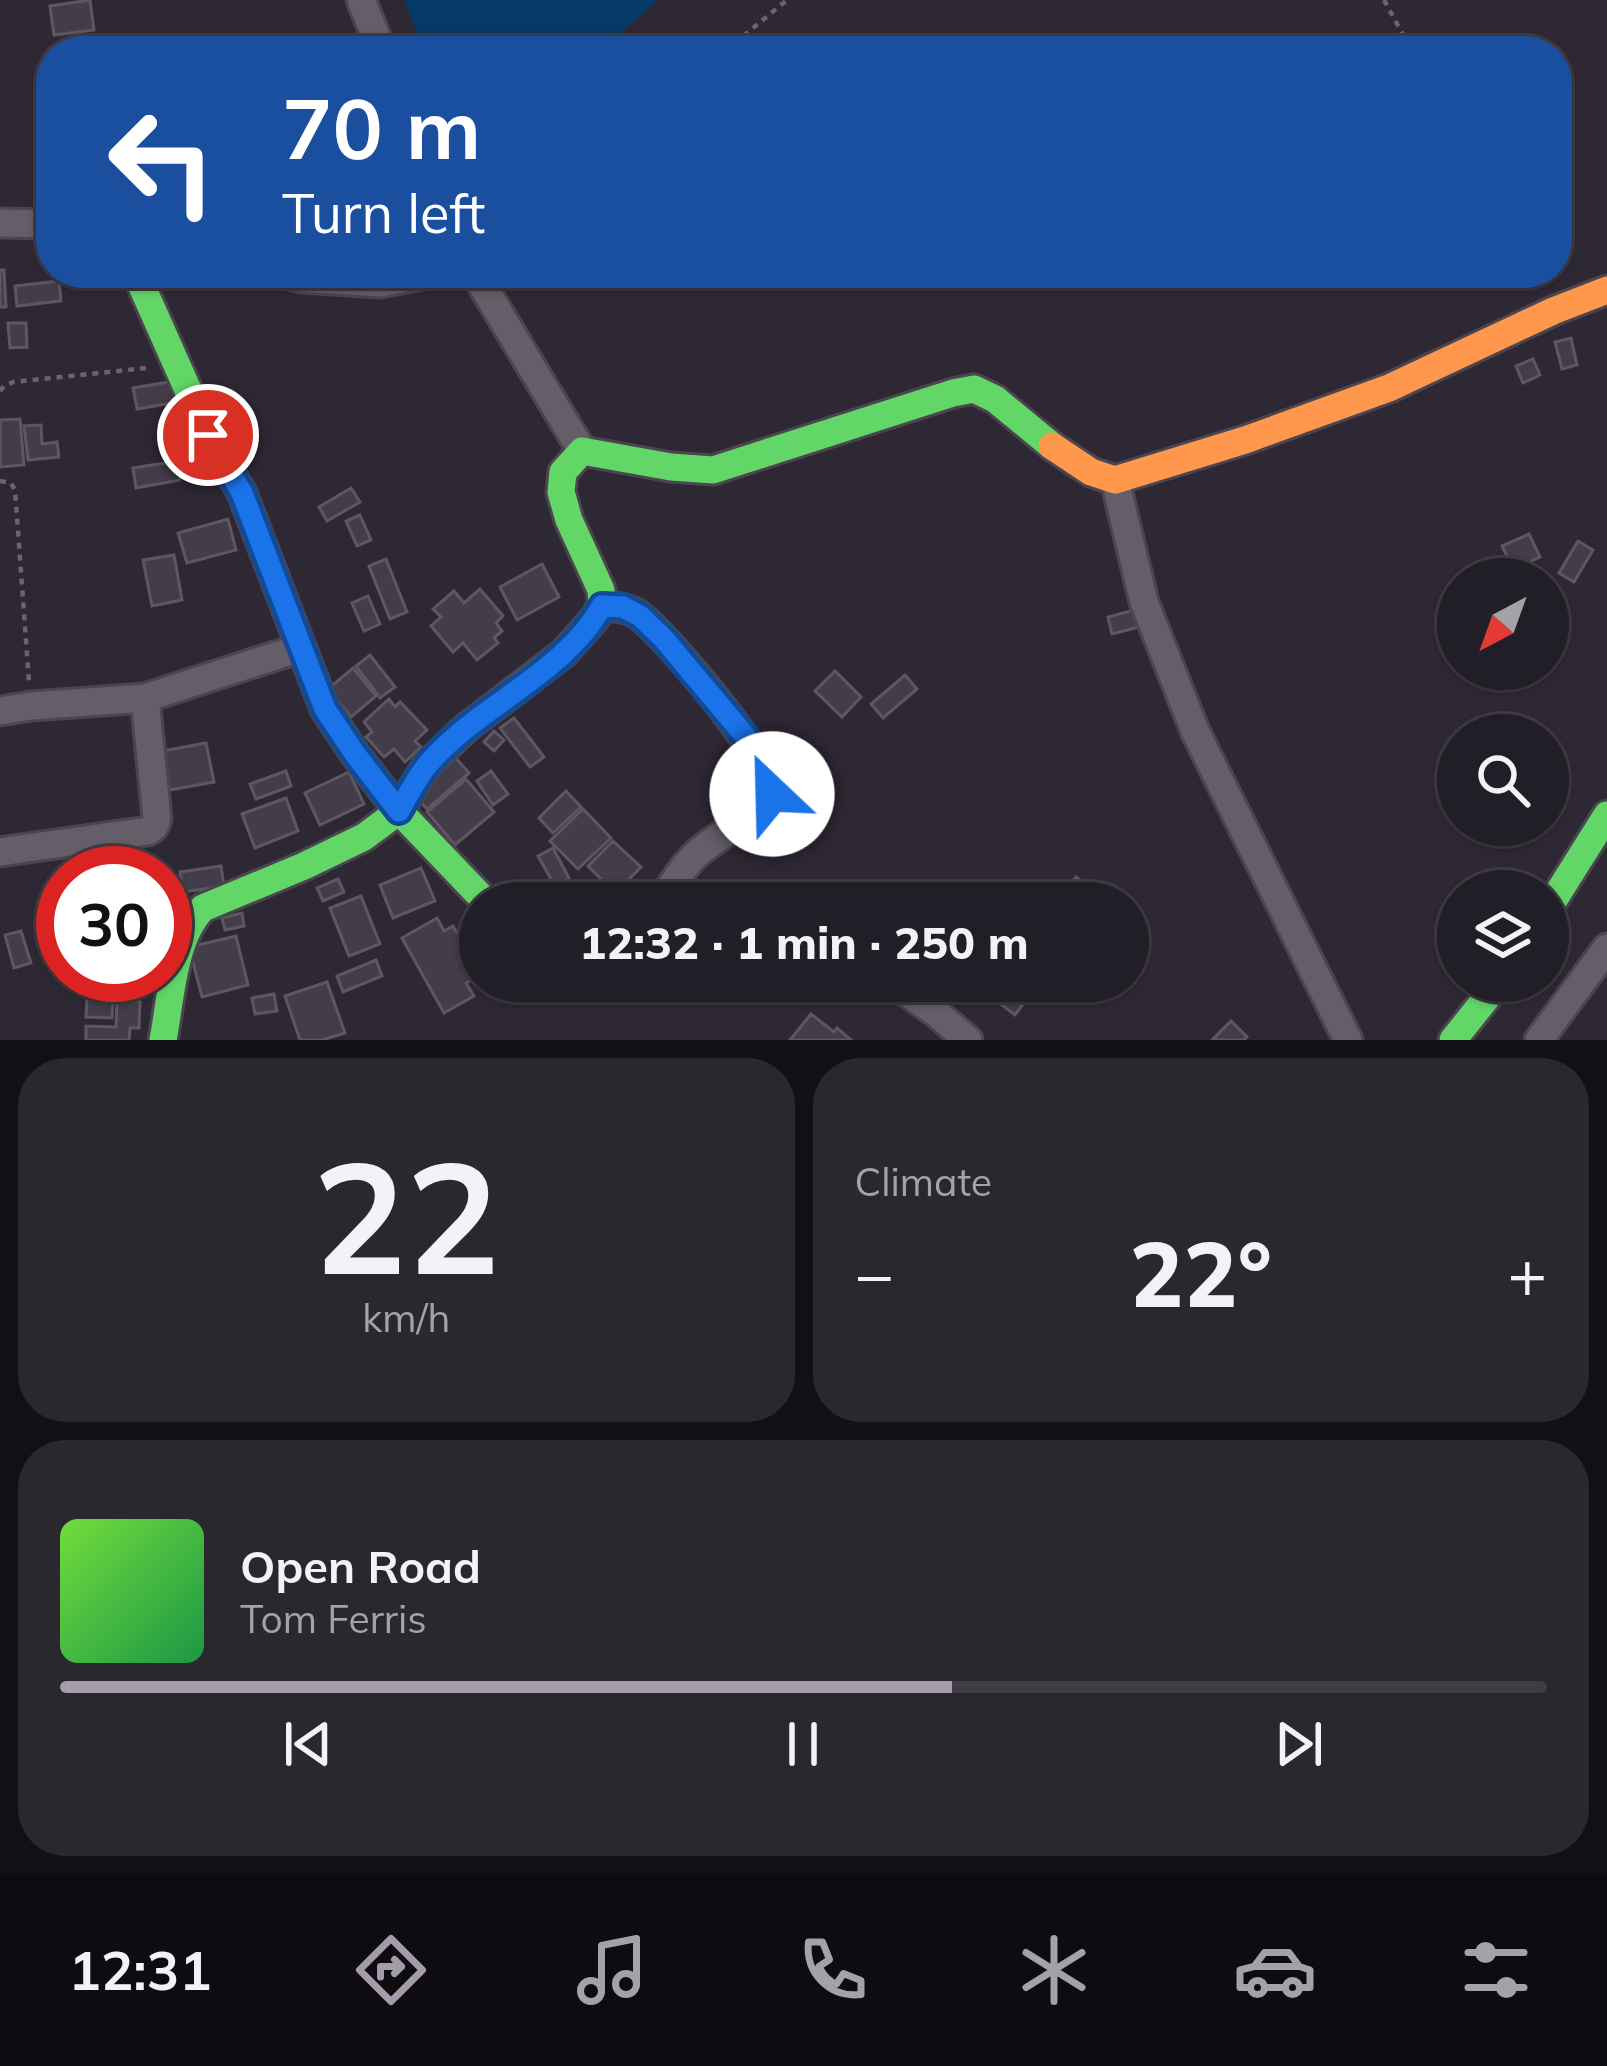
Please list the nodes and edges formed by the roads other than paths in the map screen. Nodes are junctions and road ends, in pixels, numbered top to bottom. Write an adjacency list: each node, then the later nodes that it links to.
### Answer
1 (362, 0): 2 (street)
2 (376, 36)
3 (0, 224): 4 (street)
4 (36, 224)
5 (143, 288): 11 (street)
6 (484, 288): 8 (street)
7 (1607, 290): 9 (street)
8 (582, 451): 9 (street); 10 (street)
9 (1115, 480): 25 (street)
10 (602, 606): 14 (street); 19 (street)
11 (300, 648): 12 (street); 14 (street)
12 (145, 698): 13 (street); 16 (street)
13 (0, 711)
14 (399, 811): 18 (street); 23 (street)
15 (1607, 815): 17 (street)
16 (0, 852)
17 (1569, 876)
18 (467, 882)
19 (675, 882)
20 (1607, 948): 27 (street)
21 (921, 1002): 24 (street)
22 (1483, 1002): 26 (street)
23 (163, 1040)
24 (968, 1040)
25 (1348, 1040)
26 (1453, 1040)
27 (1539, 1040)

